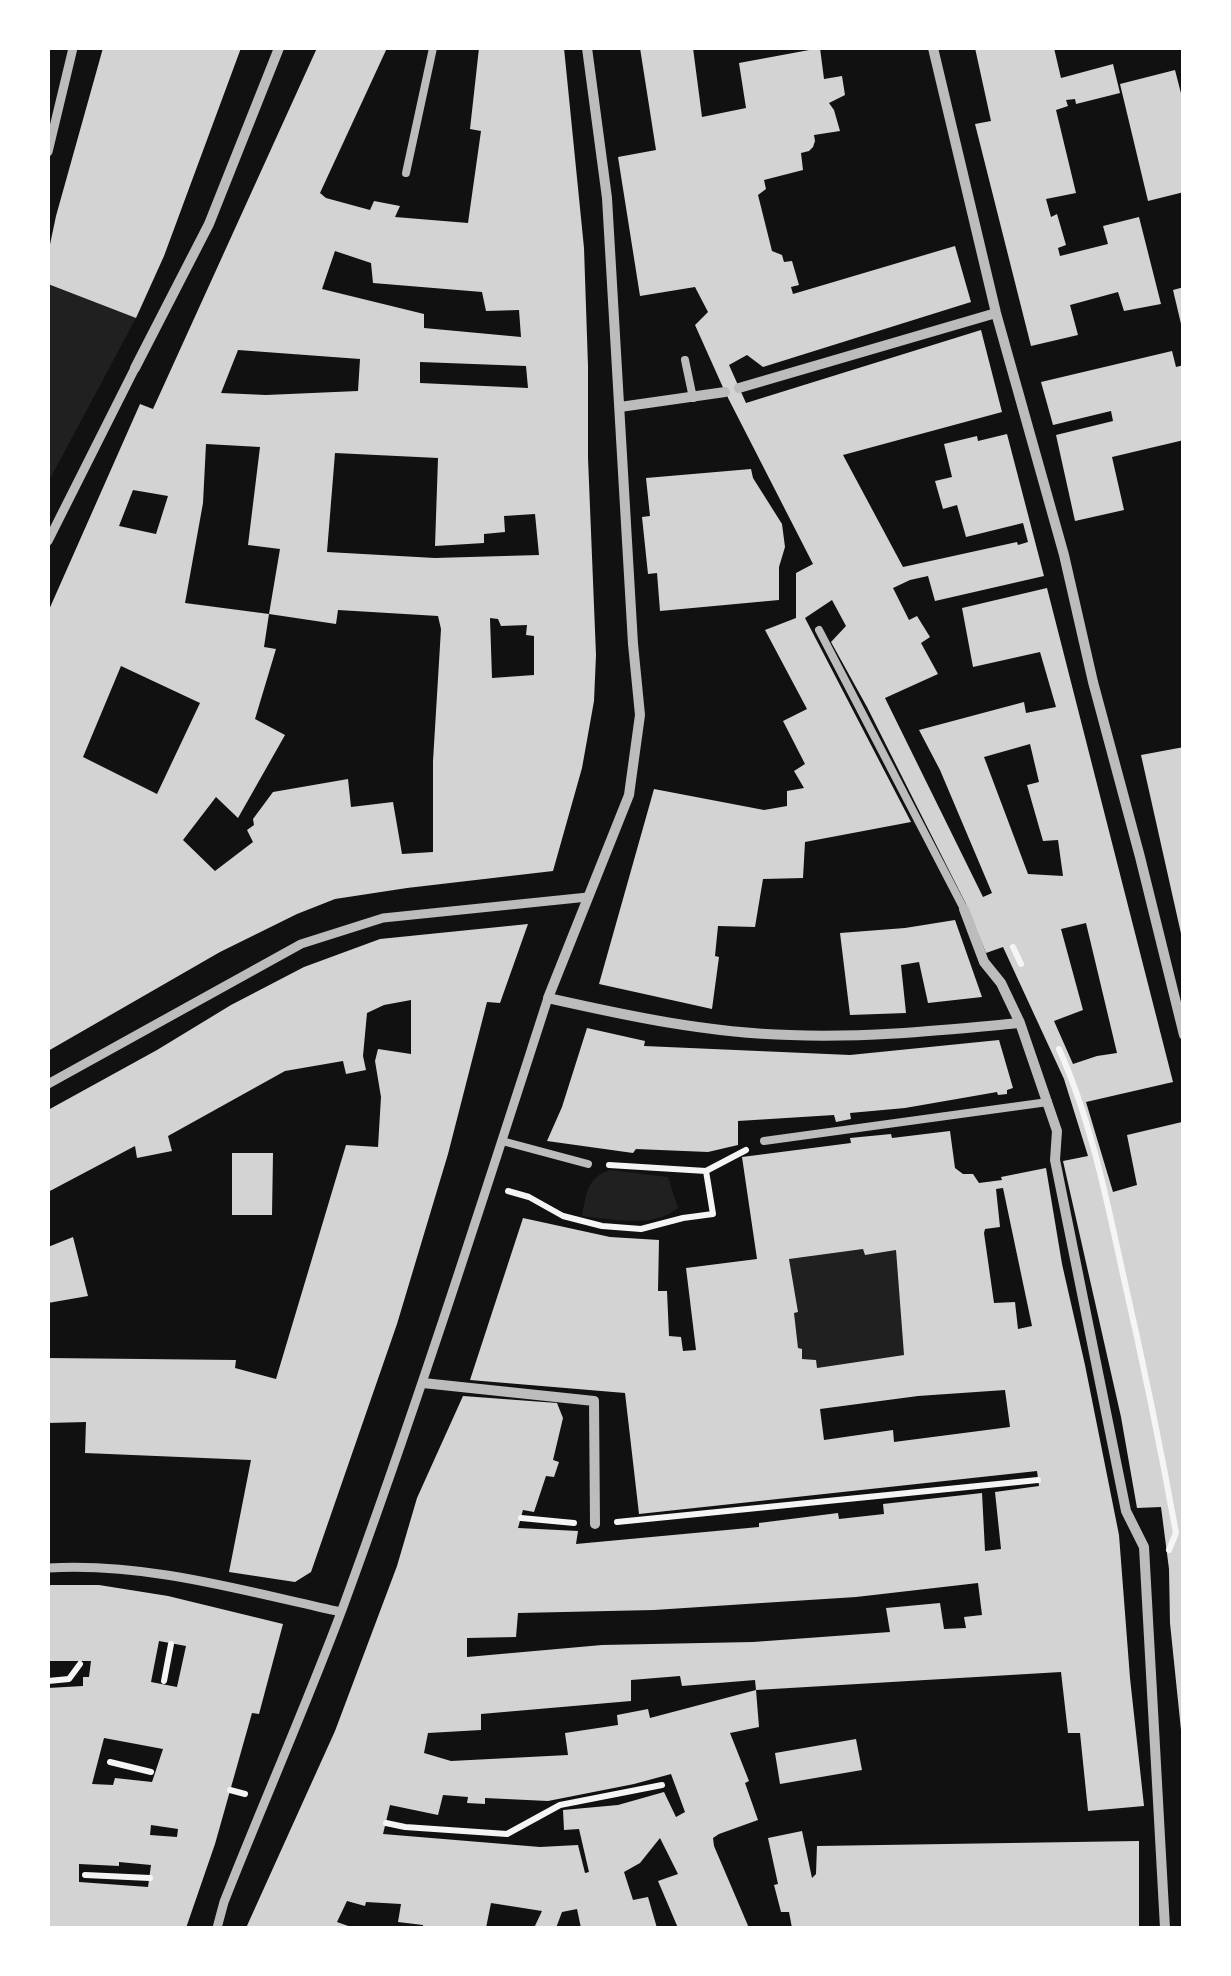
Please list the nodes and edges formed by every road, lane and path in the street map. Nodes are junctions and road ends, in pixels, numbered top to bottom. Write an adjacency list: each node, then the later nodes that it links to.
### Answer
1 (73, 48): 6 (street)
2 (278, 48): 10 (street)
3 (432, 48): 7 (lane)
4 (587, 48): 14 (street)
5 (932, 48): 8 (street)
6 (48, 152)
7 (406, 173)
8 (996, 313): 11 (street); 23 (street)
9 (685, 360): 13 (lane)
10 (135, 368): 15 (street)
11 (739, 388)
12 (725, 392): 13 (street)
13 (693, 398): 14 (street)
14 (620, 407): 17 (street)
15 (48, 541)
16 (819, 630): 18 (lane)
17 (588, 897): 21 (street); 25 (street)
18 (964, 910): 22 (street)
19 (1013, 947): 20 (path)
20 (1027, 978)
21 (548, 998): 22 (street); 27 (street)
22 (1020, 1023): 26 (street)
23 (1184, 1036)
24 (1055, 1040): 36 (path)
25 (48, 1084)
26 (1048, 1102): 28 (lane); 52 (street)
27 (502, 1141): 29 (lane); 31 (street)
28 (764, 1141): 30 (path)
29 (588, 1164): 30 (path)
30 (706, 1171): 31 (path)
31 (487, 1186): 32 (street)
32 (423, 1383): 35 (street); 40 (street)
33 (1038, 1480): 35 (path)
34 (521, 1518): 35 (path)
35 (596, 1524)
36 (1176, 1532): 37 (path); 38 (path)
37 (1164, 1535)
38 (1164, 1565)
39 (48, 1568): 40 (street)
40 (340, 1612): 51 (street)
41 (170, 1644): 44 (path)
42 (80, 1664): 43 (path)
43 (48, 1681)
44 (164, 1681)
45 (110, 1762): 46 (path)
46 (151, 1772)
47 (662, 1785): 48 (path)
48 (386, 1823)
49 (85, 1875): 50 (path)
50 (150, 1878)
51 (216, 1928)
52 (1166, 1928)

